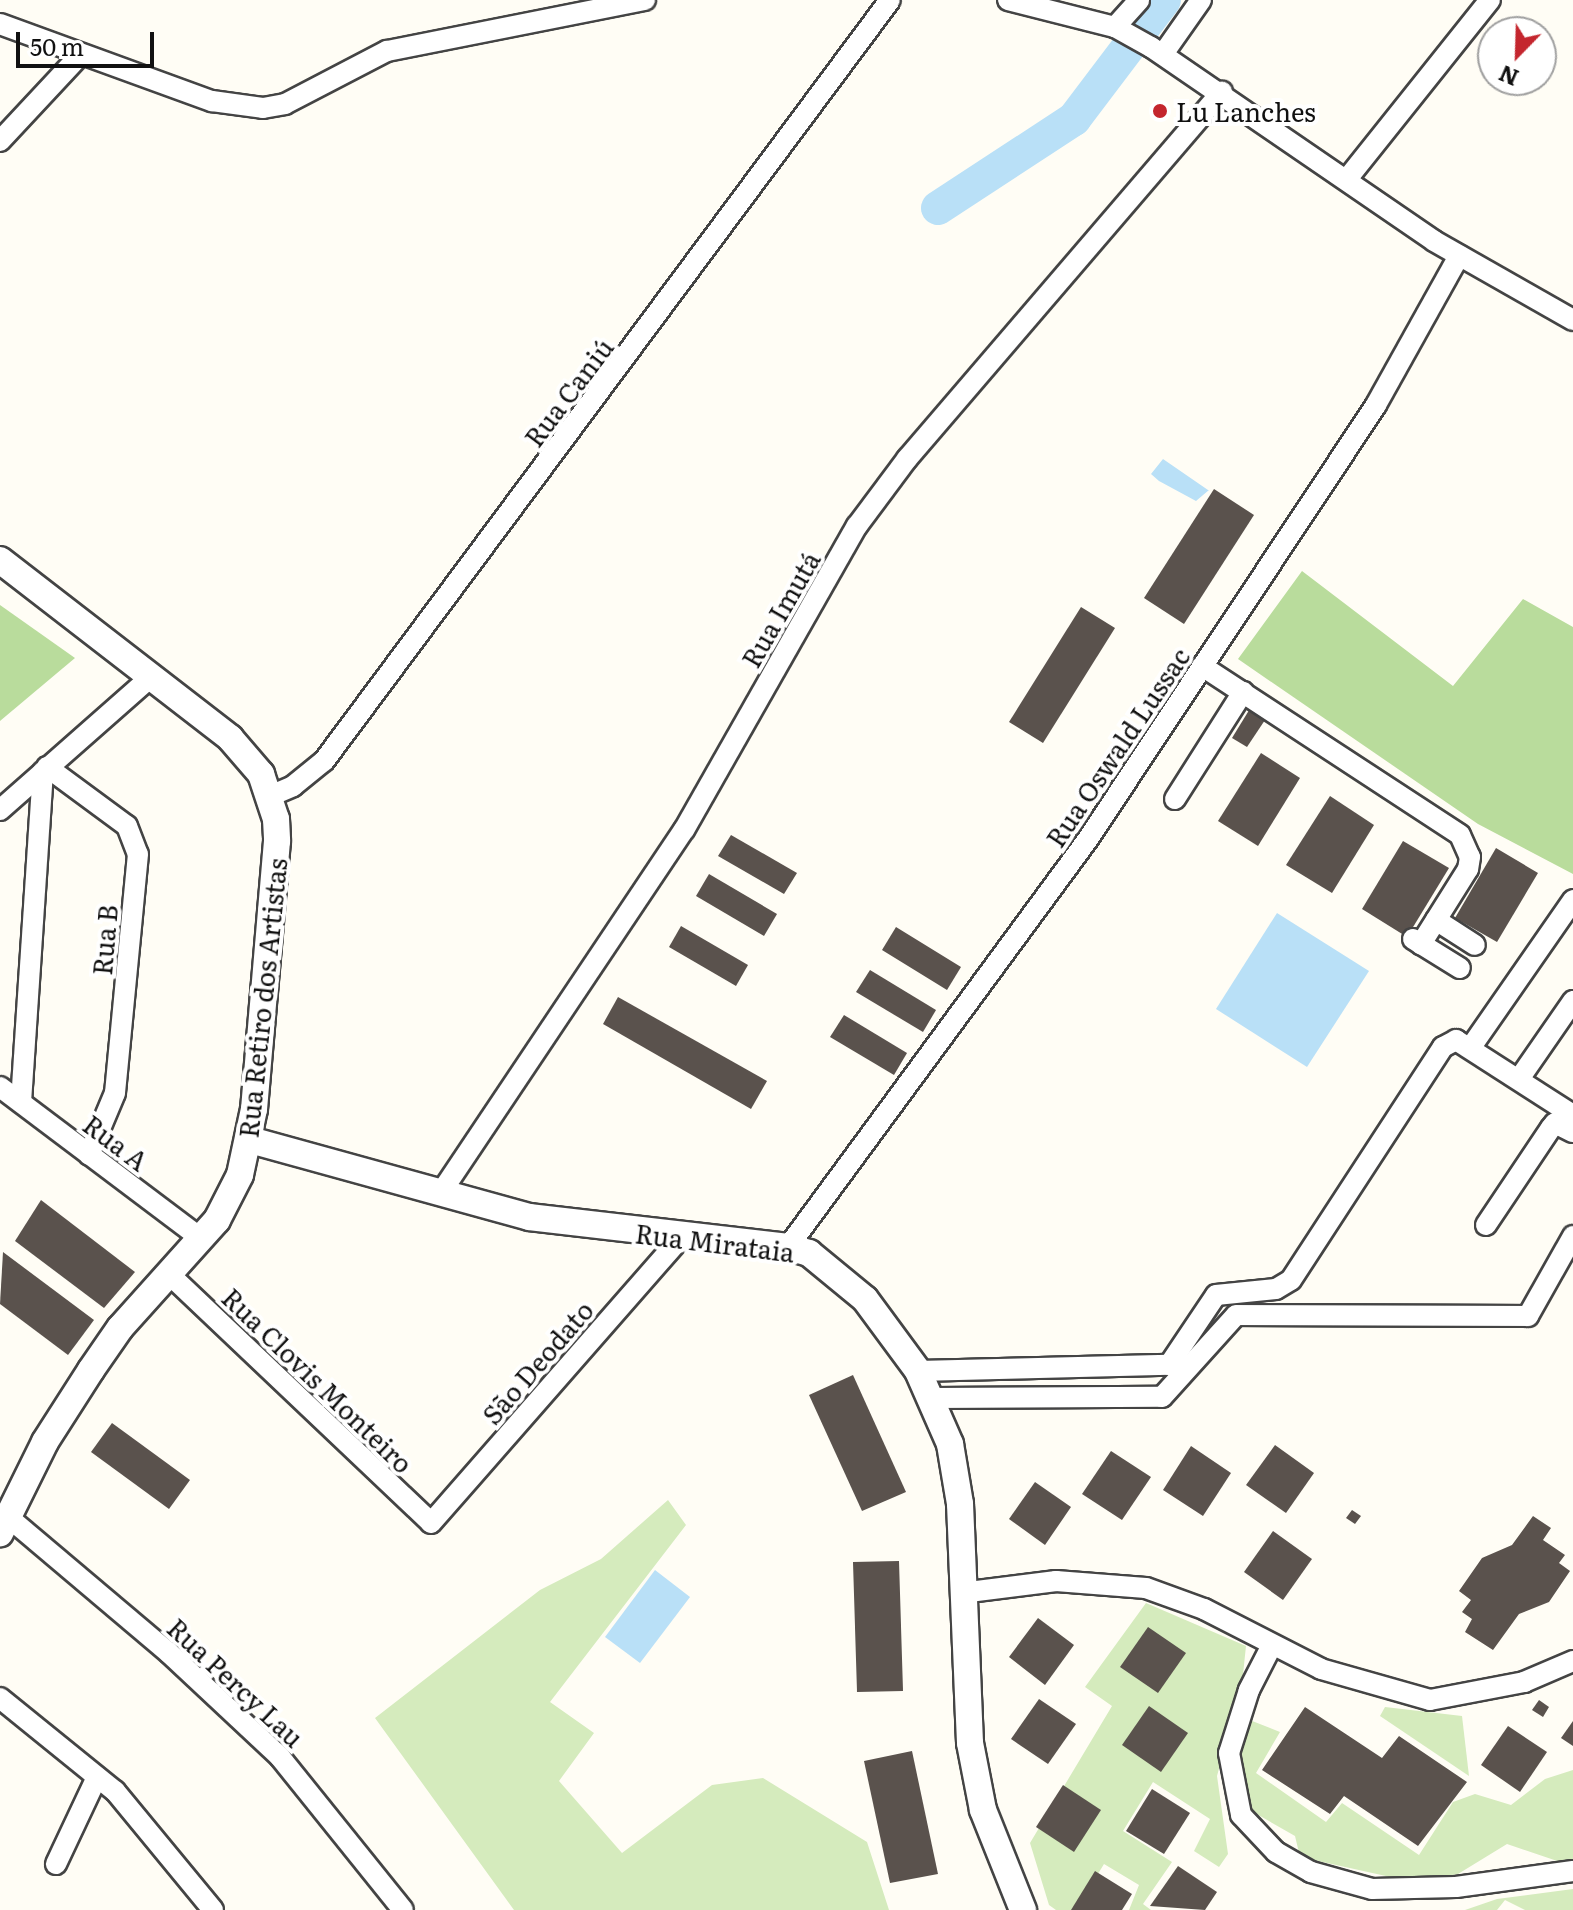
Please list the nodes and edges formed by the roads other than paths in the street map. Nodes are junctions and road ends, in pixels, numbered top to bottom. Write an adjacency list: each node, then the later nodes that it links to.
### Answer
1 (645, 0): 10 (street)
2 (890, 0): 21 (street, Rua Caniú)
3 (1008, 0): 8 (street)
4 (1139, 0): 8 (street)
5 (1201, 0): 9 (street)
6 (1490, 0): 13 (street)
7 (0, 24): 10 (street)
8 (1120, 30): 9 (street)
9 (1157, 51): 11 (street)
10 (81, 54): 12 (street)
11 (1222, 92): 13 (street); 36 (street, Rua Imutá)
12 (0, 141)
13 (1347, 179): 14 (street)
14 (1459, 256): 15 (street); 17 (street, Rua Oswald Lussac)
15 (1573, 320)
16 (0, 560): 18 (street, Rua Retiro dos Artistas)
17 (1202, 666): 19 (street); 41 (street, Rua Oswald Lussac)
18 (152, 676): 20 (street); 21 (street, Rua Retiro dos Artistas)
19 (1243, 692): 22 (street); 25 (street)
20 (45, 770): 23 (street); 32 (street); 35 (street, Rua B)
21 (270, 796): 34 (street, Rua Retiro dos Artistas)
22 (1175, 799)
23 (0, 810)
24 (1573, 900): 29 (street)
25 (1436, 920): 26 (street); 27 (street)
26 (1475, 945)
27 (1460, 968)
28 (1573, 1001): 30 (street)
29 (1471, 1047): 30 (street); 43 (street)
30 (1519, 1079): 33 (street)
31 (0, 1087): 32 (street, Rua A)
32 (21, 1102): 35 (street, Rua A)
33 (1572, 1117): 37 (street)
34 (250, 1140): 36 (street, Rua Mirataia); 40 (street, Rua Retiro dos Artistas)
35 (89, 1155): 40 (street, Rua A)
36 (440, 1194): 38 (street, Rua Mirataia)
37 (1486, 1225)
38 (682, 1236): 41 (street, Rua Mirataia); 45 (street, São Deodato)
39 (1573, 1236): 44 (street)
40 (202, 1239): 42 (street, Rua Retiro dos Artistas)
41 (788, 1247): 43 (street, Rua Mirataia)
42 (169, 1274): 45 (street, Rua Clovis Monteiro); 46 (street, Rua Retiro dos Artistas)
43 (918, 1371): 44 (street, Rua Mirataia)
44 (934, 1398): 47 (street, Rua Mirataia)
45 (431, 1523)
46 (4, 1525): 55 (street, Rua Percy Lau)
47 (961, 1593): 48 (street); 56 (street, Rua Mirataia)
48 (1272, 1645): 49 (street); 53 (street)
49 (1573, 1661)
50 (0, 1698): 51 (street)
51 (97, 1777): 52 (street); 54 (street)
52 (56, 1864)
53 (1573, 1871)
54 (213, 1910)
55 (403, 1910)
56 (1023, 1910)

